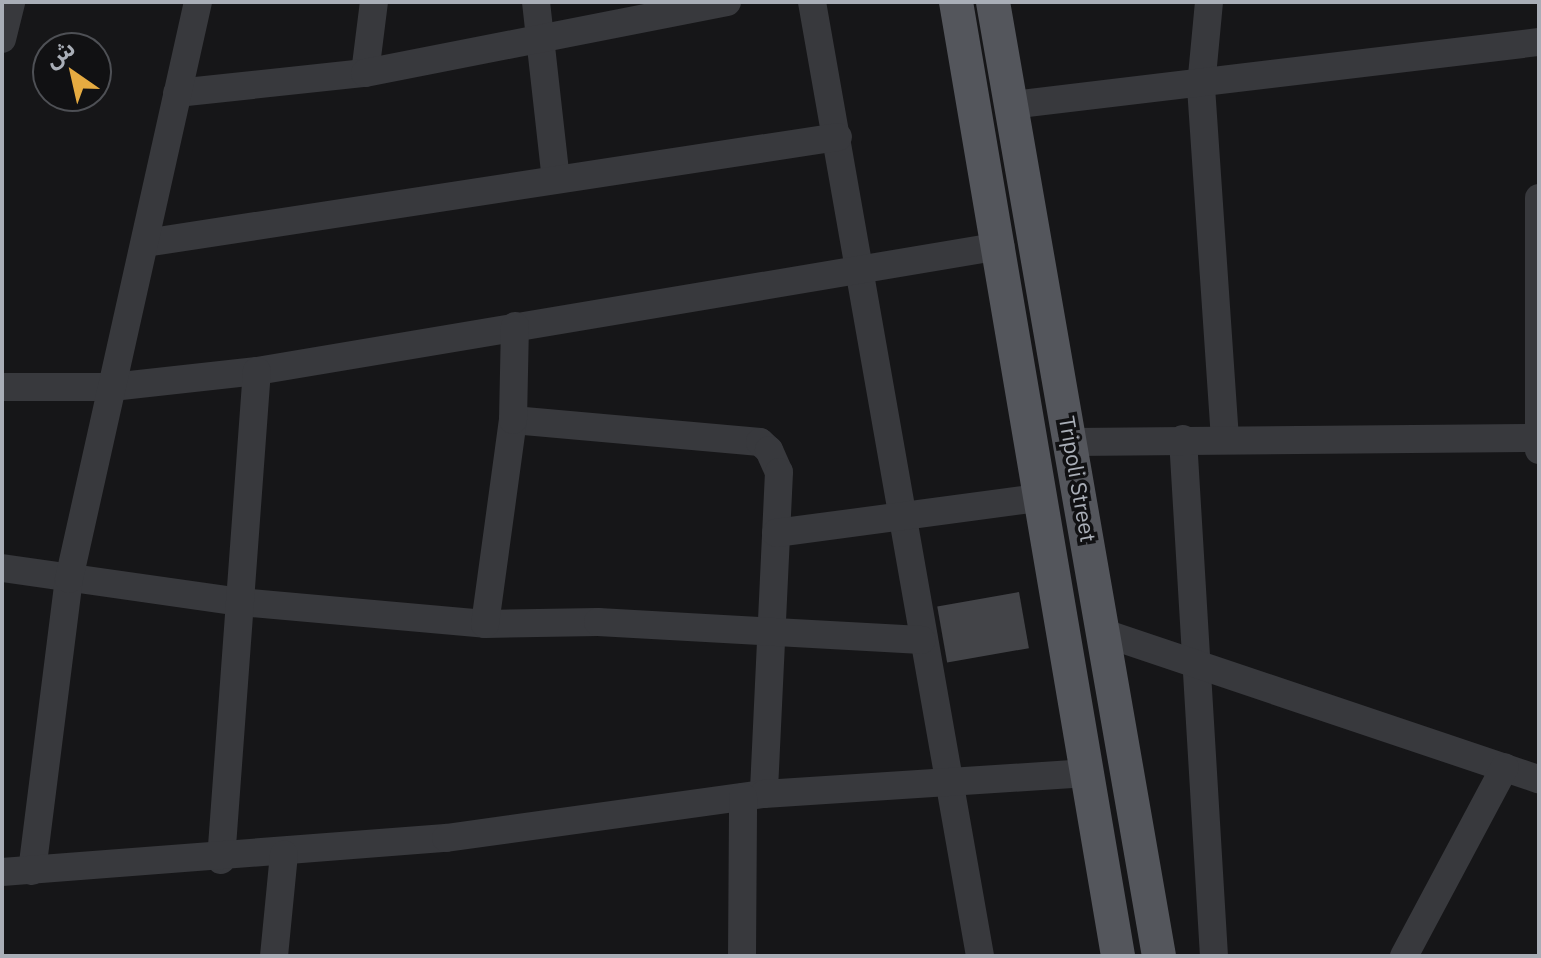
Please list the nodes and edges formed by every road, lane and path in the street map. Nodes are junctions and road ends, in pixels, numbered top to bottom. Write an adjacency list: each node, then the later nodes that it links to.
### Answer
1 (11, 2): 10 (street)
2 (198, 2): 15 (street)
3 (374, 2): 13 (street)
4 (536, 2): 11 (street)
5 (727, 2): 11 (street)
6 (812, 2): 17 (street)
7 (956, 2): 21 (main road, Tripoli Street)
8 (993, 2): 16 (main road, Tripoli Street)
9 (1209, 2): 14 (street)
10 (2, 39)
11 (535, 40): 13 (street); 18 (street)
12 (1539, 42): 14 (street)
13 (365, 73): 15 (street)
14 (1201, 87): 16 (street); 29 (street)
15 (177, 93): 20 (street)
16 (1012, 105): 30 (main road, Tripoli Street)
17 (838, 137): 18 (street); 22 (street)
18 (556, 179): 20 (street)
19 (1539, 198): 31 (street)
20 (145, 243): 26 (street)
21 (1001, 246): 22 (street); 32 (main road, Tripoli Street)
22 (862, 270): 23 (street); 33 (street)
23 (515, 326): 24 (street); 27 (street)
24 (257, 371): 26 (street); 37 (street)
25 (2, 387): 26 (street)
26 (112, 387): 36 (street)
27 (513, 420): 34 (street); 38 (street)
28 (1183, 439): 29 (street); 30 (street); 42 (street)
29 (1225, 439): 31 (street)
30 (1073, 442): 40 (main road, Tripoli Street)
31 (1538, 444)
32 (1040, 498): 33 (street); 44 (main road, Tripoli Street)
33 (901, 518): 34 (street); 41 (street)
34 (776, 533): 39 (street)
35 (2, 568): 36 (street)
36 (69, 579): 37 (street); 50 (street)
37 (240, 602): 38 (street); 49 (street)
38 (485, 624): 39 (street)
39 (773, 631): 41 (street); 47 (street)
40 (1104, 633): 42 (street); 56 (main road, Tripoli Street)
41 (921, 640): 46 (street)
42 (1193, 660): 43 (street); 57 (street)
43 (1505, 767): 45 (street); 58 (street)
44 (1087, 773): 46 (street); 55 (main road, Tripoli Street)
45 (1539, 779)
46 (947, 783): 47 (street); 54 (street)
47 (754, 796): 48 (street); 53 (street)
48 (284, 854): 49 (street); 52 (street)
49 (221, 860): 50 (street)
50 (32, 871): 51 (street)
51 (2, 872)
52 (274, 956)
53 (742, 956)
54 (980, 956)
55 (1118, 956)
56 (1159, 956)
57 (1214, 956)
58 (1404, 956)

